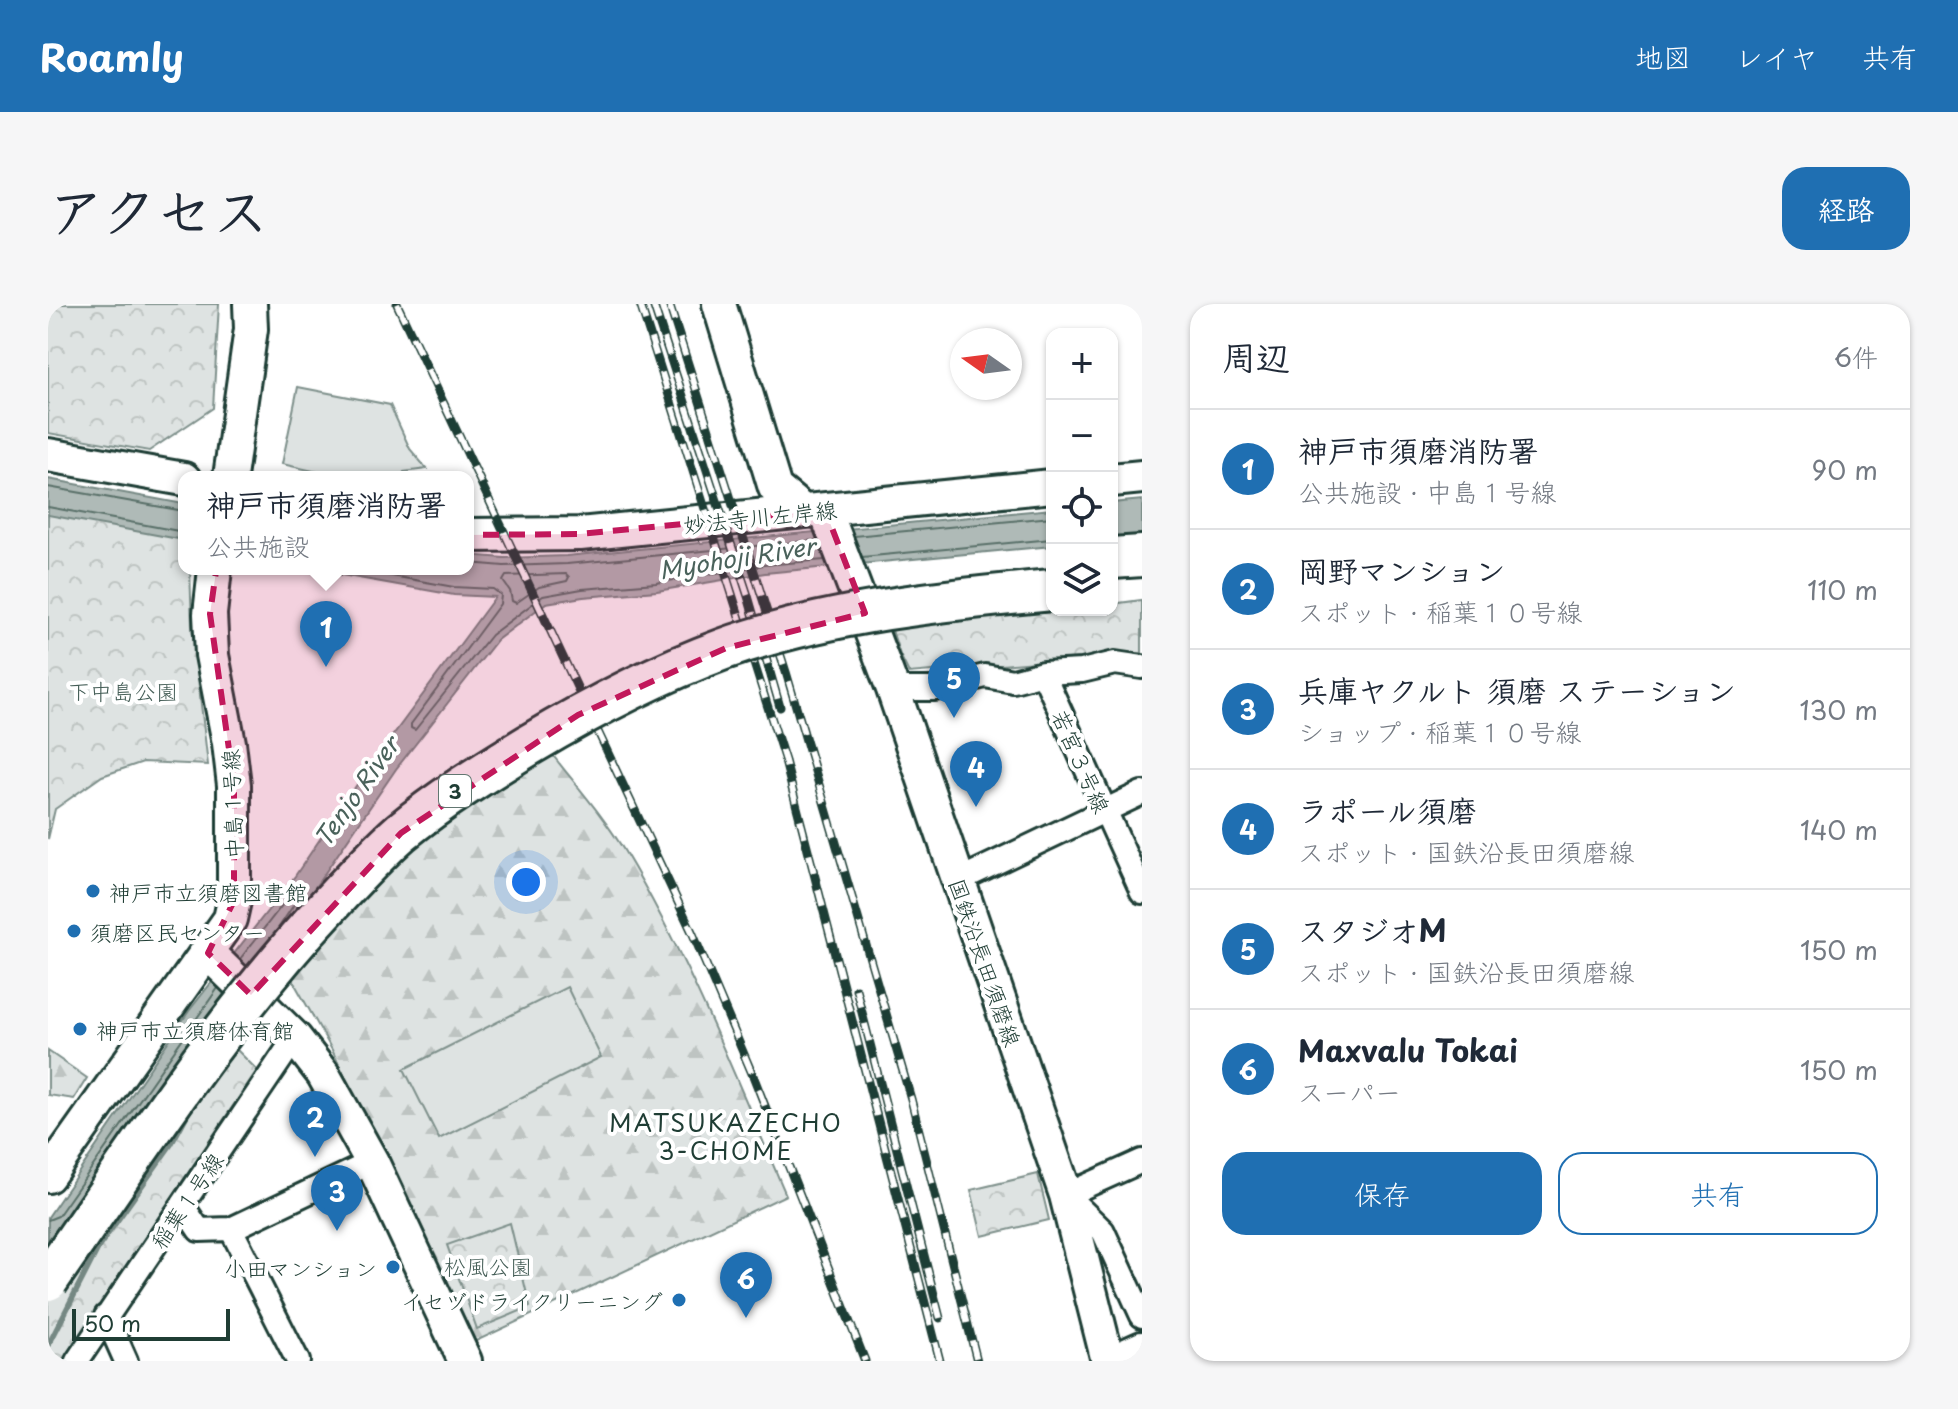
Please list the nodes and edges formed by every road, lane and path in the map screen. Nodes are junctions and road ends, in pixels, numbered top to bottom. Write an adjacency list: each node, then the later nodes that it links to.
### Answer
1 (250, 304): 4 (street)
2 (719, 304): 9 (street)
3 (48, 455): 6 (street)
4 (231, 471)
5 (1142, 477): 7 (street)
6 (178, 478)
7 (1118, 479)
8 (1046, 487): 9 (street, 妙法寺川左岸線)
9 (821, 517): 10 (street, 妙法寺川左岸線); 20 (street, 国鉄沿長田須磨線)
10 (474, 535)
11 (1142, 556): 12 (highway)
12 (1118, 558)
13 (1046, 565): 33 (highway, 3)
14 (214, 575): 25 (street, 中島１号線)
15 (1142, 582): 16 (highway)
16 (1118, 584)
17 (1046, 591): 34 (highway, 3, bridge)
18 (1142, 667): 19 (street)
19 (1043, 673): 20 (street); 22 (street, 若宮３号線)
20 (893, 689): 23 (street, 国鉄沿長田須磨線)
21 (1142, 793): 22 (street)
22 (1104, 810): 23 (street); 24 (street, 若宮３号線)
23 (957, 881): 30 (street, 国鉄沿長田須磨線)
24 (1142, 892)
25 (227, 972): 26 (street); 29 (street, 中島１号線)
26 (295, 1038): 28 (street); 31 (street, 稲葉１号線)
27 (1142, 1161): 30 (street)
28 (372, 1162): 32 (street); 41 (street)
29 (50, 1166)
30 (1066, 1195): 36 (street); 42 (street, 国鉄沿長田須磨線)
31 (183, 1206): 32 (street); 35 (street, 稲葉１号線)
32 (231, 1229): 40 (street)
33 (48, 1249)
34 (48, 1280)
35 (106, 1316): 38 (street, 稲葉１号線); 39 (street)
36 (1142, 1316)
37 (1142, 1348): 42 (street)
38 (77, 1361)
39 (126, 1361)
40 (298, 1361)
41 (465, 1361)
42 (1110, 1361)

